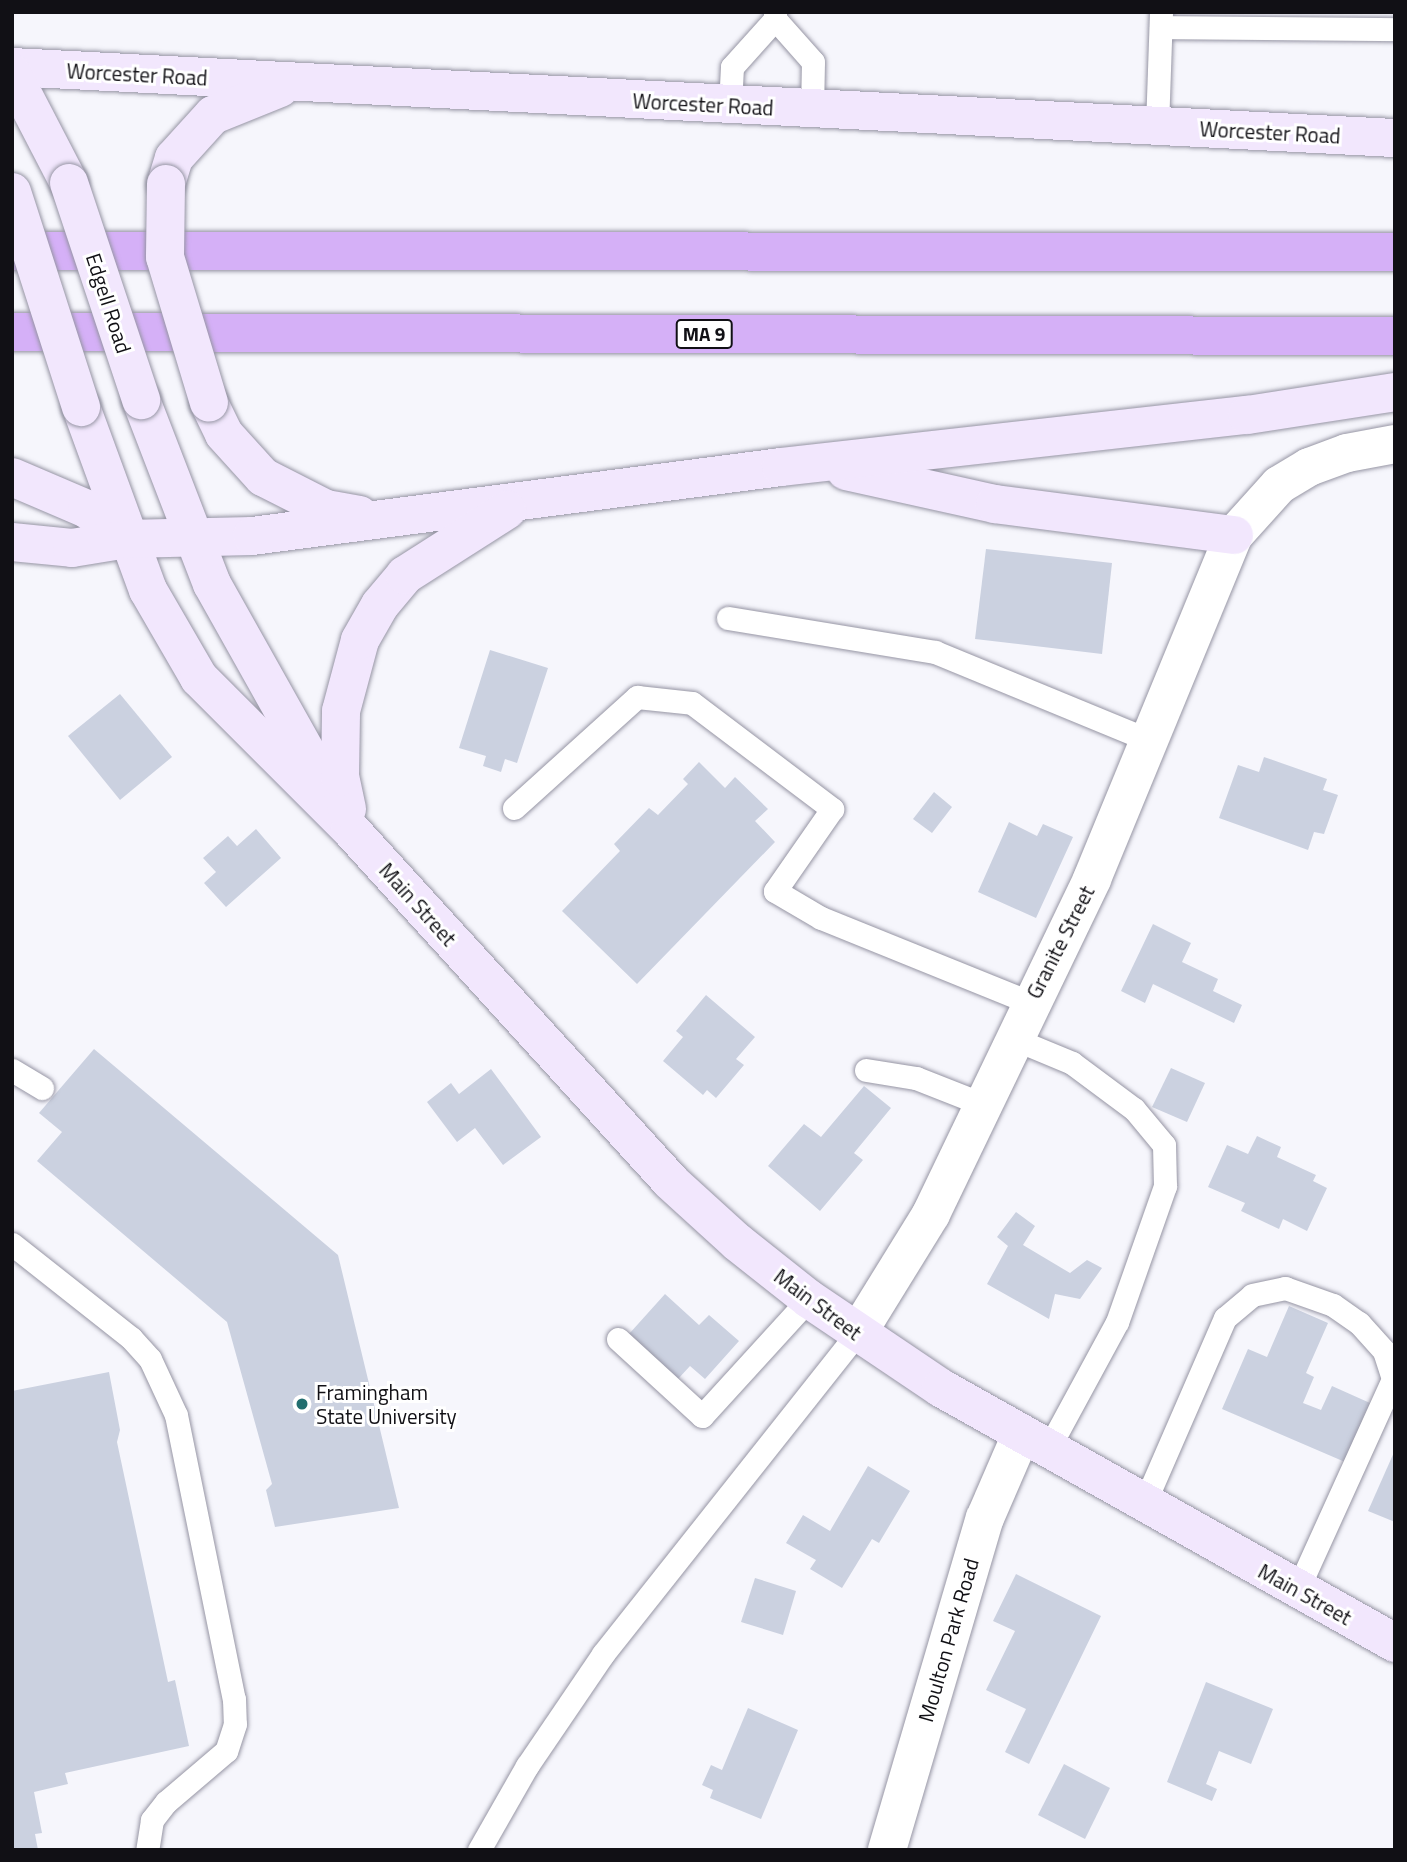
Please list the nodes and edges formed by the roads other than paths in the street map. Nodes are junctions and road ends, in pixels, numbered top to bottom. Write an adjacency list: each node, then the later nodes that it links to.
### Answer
1 (775, 16): 7 (lane); 8 (lane)
2 (1161, 19): 3 (lane); 9 (lane)
3 (1395, 29)
4 (12, 67): 6 (main road, Worcester Road)
5 (12, 74): 24 (main road, Edgell Road, bridge)
6 (292, 83): 7 (main road, Worcester Road); 21 (main road, bridge)
7 (730, 106): 8 (main road, Worcester Road)
8 (812, 109): 9 (main road, Worcester Road)
9 (1157, 127): 10 (main road, Worcester Road)
10 (1395, 138)
11 (12, 192): 23 (main road, bridge)
12 (12, 251): 13 (highway)
13 (1395, 252)
14 (12, 332): 15 (highway, MA 9)
15 (1395, 336)
16 (1395, 392): 18 (main road)
17 (1395, 444): 22 (street)
18 (781, 467): 20 (main road); 22 (main road)
19 (12, 477): 23 (main road)
20 (528, 499): 21 (main road); 29 (main road)
21 (384, 519): 24 (main road)
22 (1234, 536): 27 (street, Granite Street)
23 (127, 539): 24 (main road); 25 (main road); 29 (main road, Main Street)
24 (191, 540): 29 (main road, Main Street)
25 (12, 542)
26 (728, 618): 27 (lane)
27 (1149, 740): 30 (street, Granite Street)
28 (514, 808): 30 (lane)
29 (350, 828): 37 (main road, Main Street)
30 (1029, 1002): 31 (street, Granite Street)
31 (1012, 1038): 35 (street, Granite Street); 40 (lane)
32 (12, 1070): 34 (lane)
33 (866, 1070): 35 (lane)
34 (42, 1087)
35 (982, 1104): 38 (street, Granite Street)
36 (12, 1244): 44 (lane)
37 (809, 1299): 38 (main road, Main Street); 39 (lane)
38 (857, 1334): 40 (main road, Main Street); 45 (lane)
39 (618, 1339)
40 (1034, 1442): 41 (main road, Main Street); 46 (street, Moulton Park Road)
41 (1144, 1504): 42 (main road, Main Street); 42 (lane)
42 (1297, 1591): 43 (main road, Main Street)
43 (1395, 1643)
44 (147, 1850)
45 (479, 1850)
46 (887, 1850)

